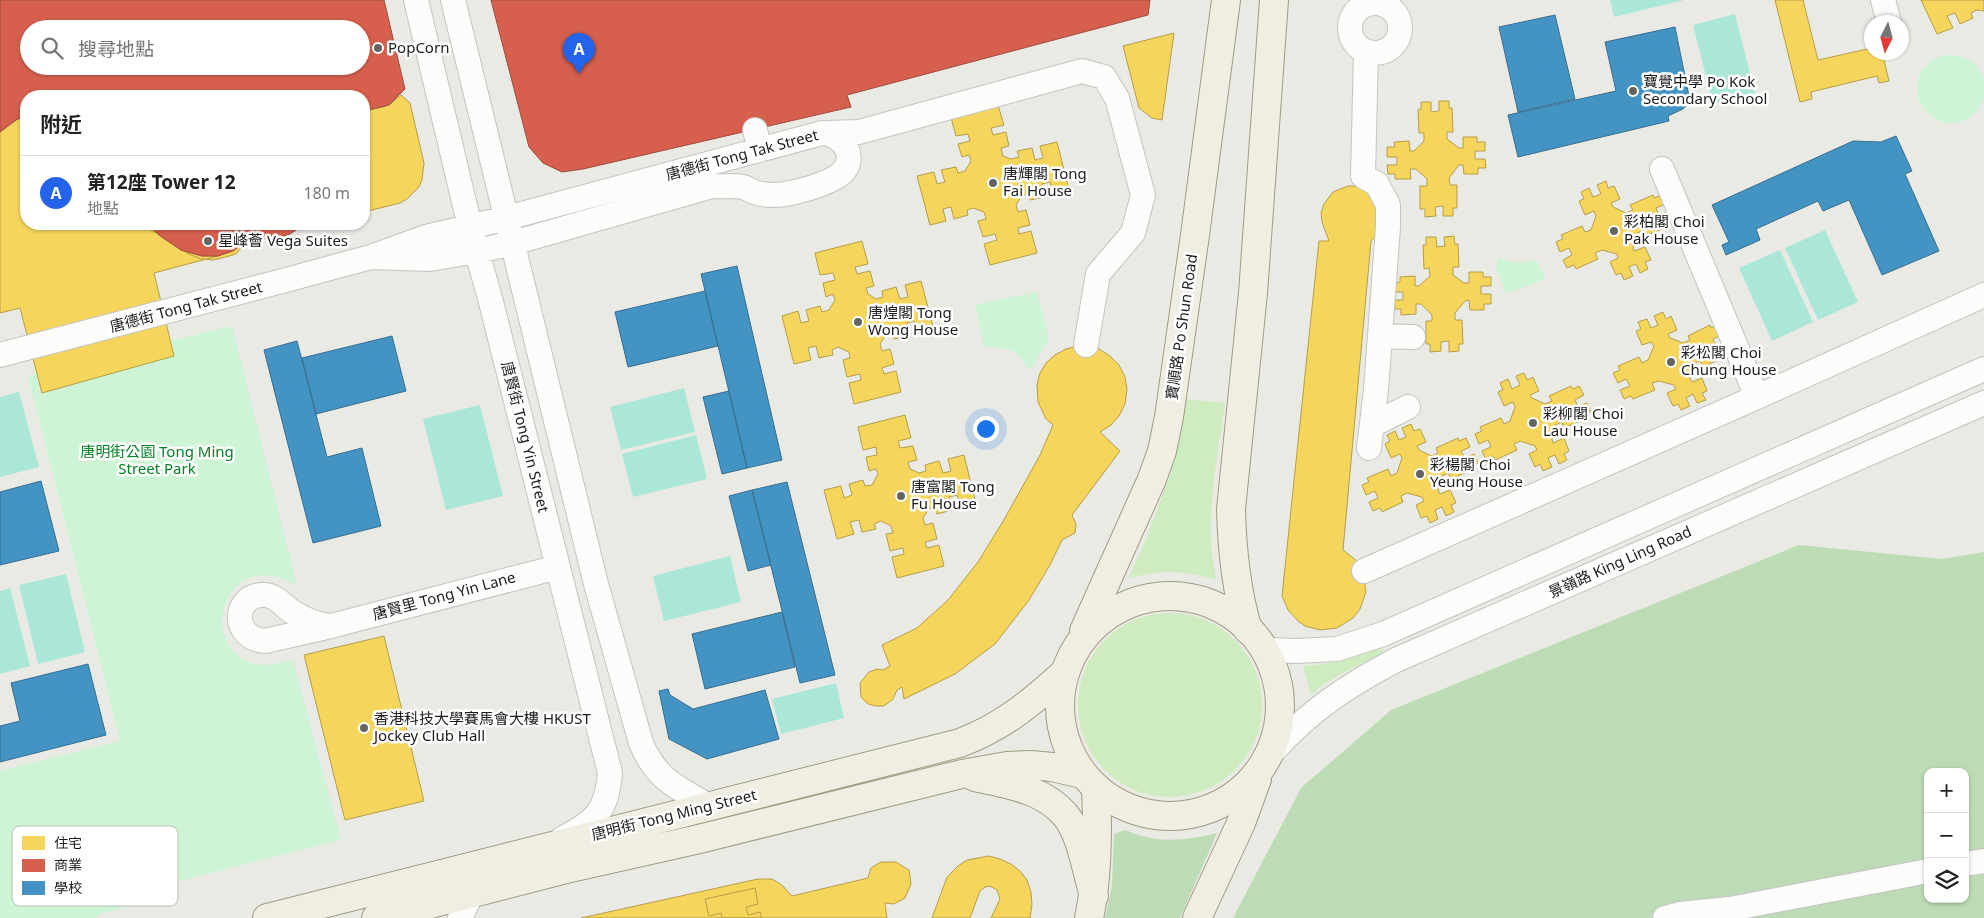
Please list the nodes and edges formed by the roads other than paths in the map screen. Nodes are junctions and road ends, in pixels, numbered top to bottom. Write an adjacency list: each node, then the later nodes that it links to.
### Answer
1 (416, 0): 14 (street, 唐賢街 Tong Yin Street)
2 (453, 0): 13 (street)
3 (1226, 0): 33 (main road, 寶順路 Po Shun Road)
4 (1274, 0): 32 (main road)
5 (1883, 0): 7 (street)
6 (1398, 4): 8 (street); 8 (street)
7 (1887, 15)
8 (1366, 51): 19 (street)
9 (859, 132): 10 (street); 11 (street); 21 (street)
10 (822, 133): 11 (street, 唐德街 Tong Tak Street); 13 (street, 唐德街 Tong Tak Street)
11 (848, 157): 15 (street, 唐德街 Tong Tak Street)
12 (1662, 170): 24 (street)
13 (507, 218): 14 (street, 唐德街 Tong Tak Street); 15 (street)
14 (470, 227): 16 (street, 唐賢街 Tong Yin Street); 17 (street, 唐德街 Tong Tak Street)
15 (513, 243): 16 (street, 唐德街 Tong Tak Street); 40 (street)
16 (477, 251): 17 (street, 唐德街 Tong Tak Street); 29 (street, 唐賢街 Tong Yin Street)
17 (371, 257): 22 (street, 唐德街 Tong Tak Street)
18 (1984, 295): 24 (street)
19 (1380, 336): 20 (street); 27 (street)
20 (1413, 337)
21 (1086, 345)
22 (0, 355)
23 (1984, 369): 34 (street, 景嶺路 King Ling Road)
24 (1757, 397): 30 (street)
25 (1984, 403): 36 (street, 景嶺路 King Ling Road)
26 (1408, 407): 27 (street)
27 (1372, 425): 28 (street)
28 (1369, 448)
29 (558, 567): 31 (street, 唐賢里 Tong Yin Lane); 41 (street, 唐賢街 Tong Yin Street)
30 (1364, 571)
31 (331, 626)
32 (1248, 630): 33 (main road); 34 (main road)
33 (1081, 639): 35 (main road)
34 (1267, 650): 36 (main road)
35 (1063, 674): 39 (main road); 40 (main road, 唐明街 Tong Ming Street)
36 (1274, 750): 38 (main road)
37 (962, 774): 39 (main road, 唐明街 Tong Ming Street); 45 (main road, 唐明街 Tong Ming Street); 46 (main road)
38 (1257, 778): 39 (main road); 49 (main road)
39 (1089, 781): 46 (main road)
40 (709, 806): 41 (main road, 唐明街 Tong Ming Street)
41 (547, 847): 48 (main road, 唐明街 Tong Ming Street)
42 (1984, 861): 43 (street)
43 (1969, 863)
44 (1924, 872): 50 (street)
45 (465, 906): 47 (main road, 唐明街 Tong Ming Street)
46 (1091, 907)
47 (391, 916)
48 (268, 918)
49 (1196, 918)
50 (1665, 918)

